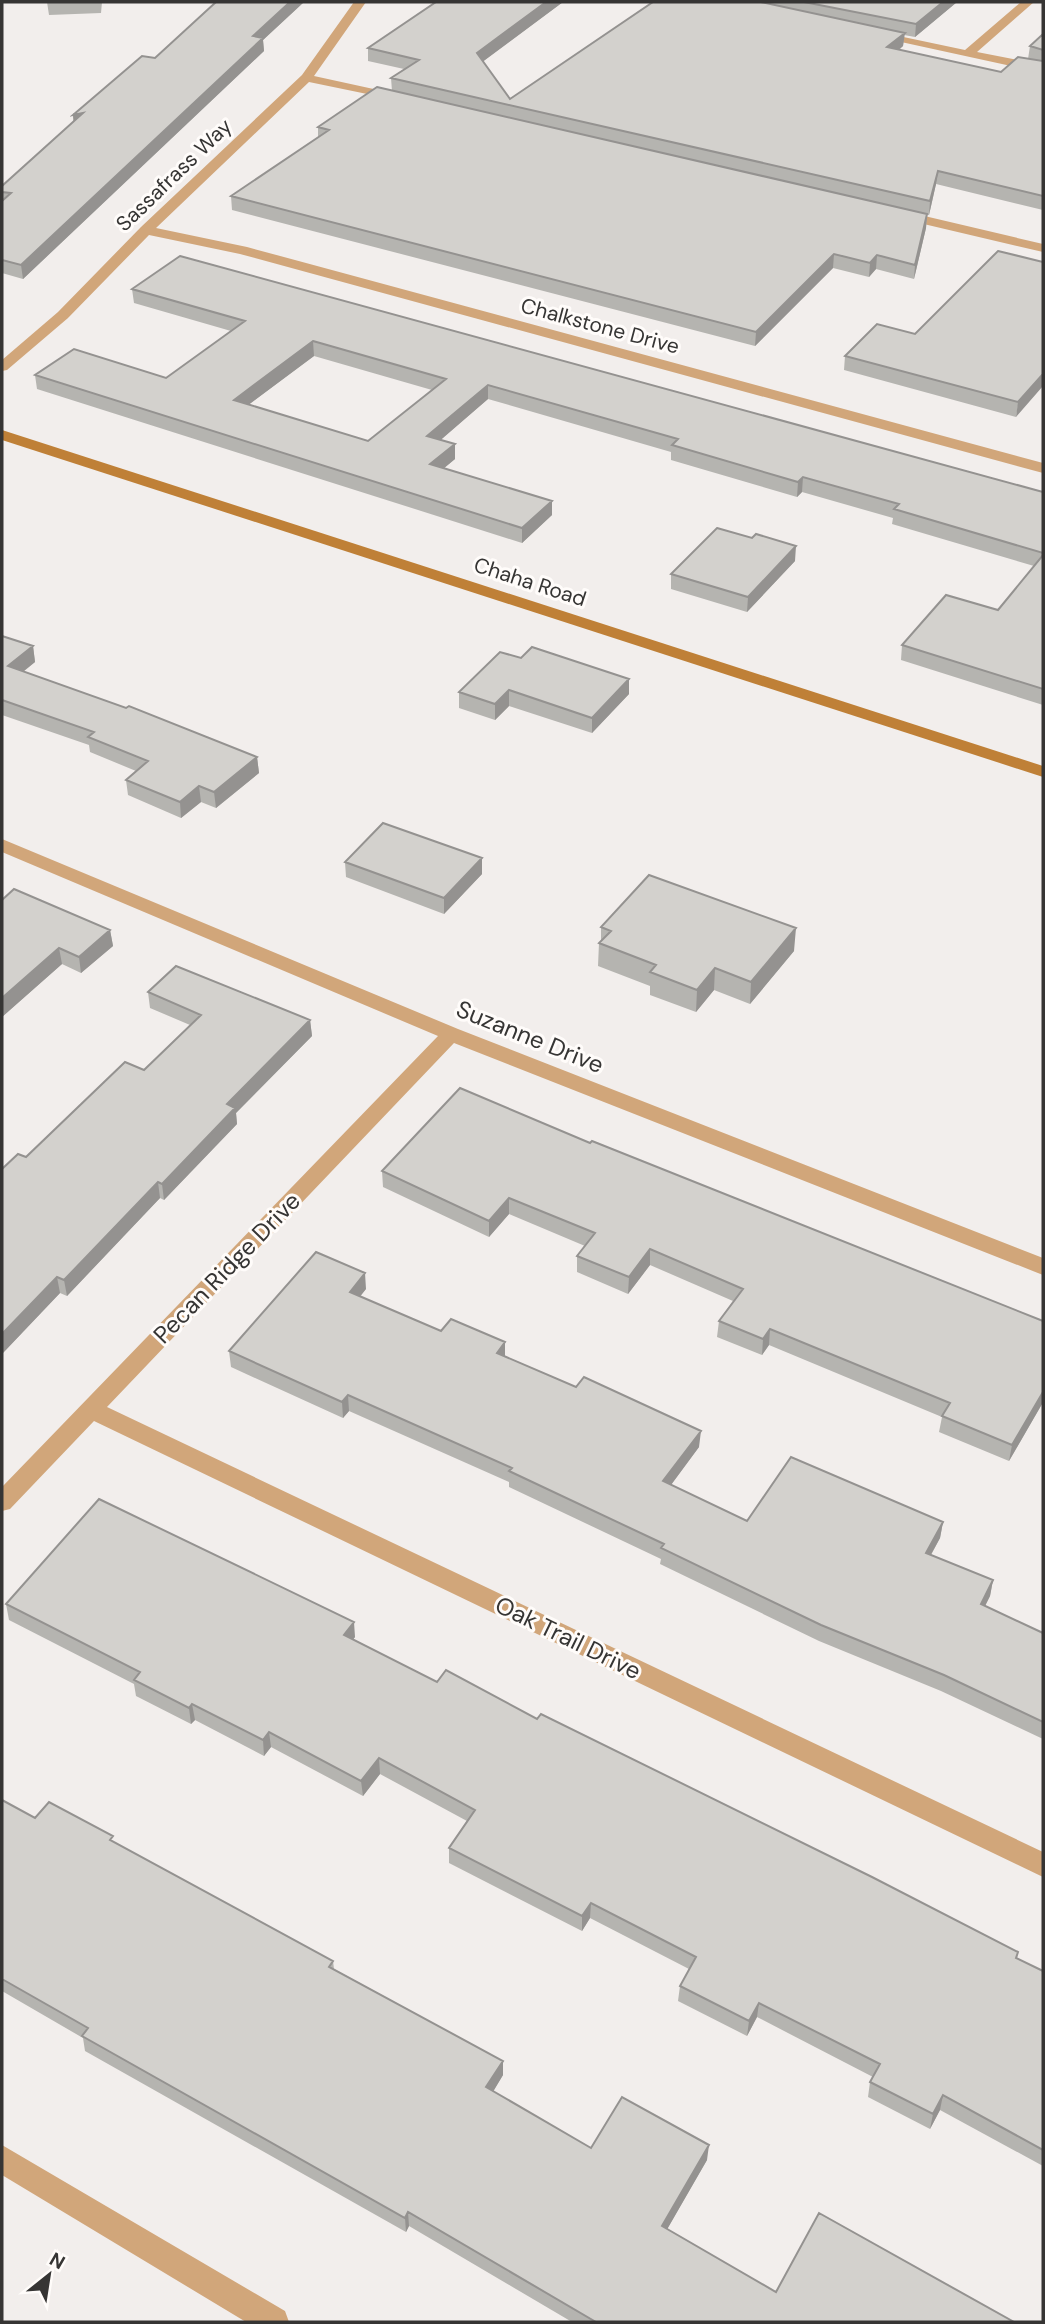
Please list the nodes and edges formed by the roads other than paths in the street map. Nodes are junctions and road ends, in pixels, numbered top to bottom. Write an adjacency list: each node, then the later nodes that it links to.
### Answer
1 (360, 2): 6 (street, Sassafrass Way)
2 (1028, 2): 4 (street)
3 (861, 32): 4 (street)
4 (967, 54): 5 (street)
5 (1043, 69)
6 (306, 78): 7 (street); 9 (street, Sassafrass Way)
7 (414, 102)
8 (884, 210): 10 (street)
9 (146, 230): 11 (street, Sassafrass Way); 13 (street, Chalkstone Drive)
10 (1043, 248)
11 (2, 366)
12 (2, 435): 14 (street, Chaha Road)
13 (1043, 468)
14 (1043, 772)
15 (2, 845): 16 (street, Suzanne Drive)
16 (451, 1034): 17 (street, Suzanne Drive); 18 (street, Pecan Ridge Drive)
17 (1043, 1267)
18 (93, 1410): 19 (street, Pecan Ridge Drive); 20 (street, Oak Trail Drive)
19 (2, 1502)
20 (1043, 1865)
21 (2, 2159): 22 (street)
22 (274, 2322)

